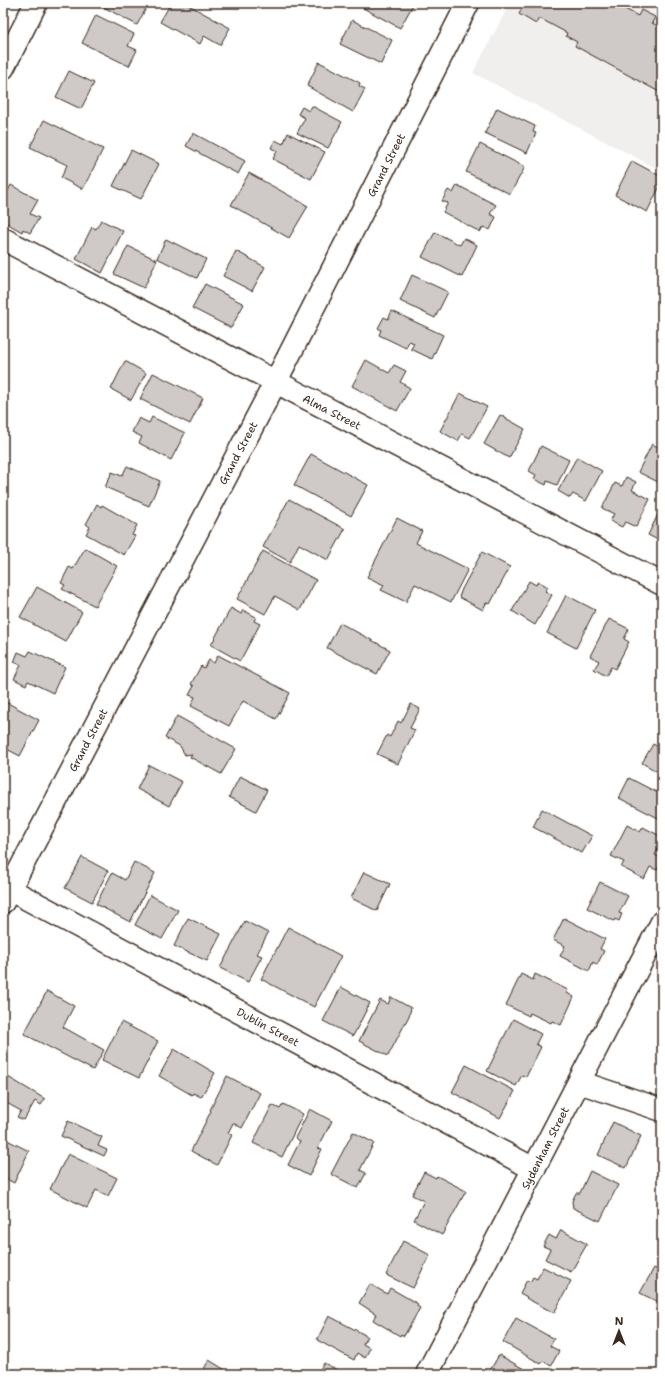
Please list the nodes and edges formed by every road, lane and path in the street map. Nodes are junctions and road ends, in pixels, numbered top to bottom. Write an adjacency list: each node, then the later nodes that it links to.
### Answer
1 (36, 3): 3 (street)
2 (468, 3): 5 (street, Grand Street)
3 (3, 68)
4 (3, 239): 5 (street, Alma Street)
5 (275, 383): 6 (street, Alma Street); 7 (street, Grand Street)
6 (662, 584)
7 (5, 892): 11 (street, Dublin Street)
8 (662, 922): 9 (street, Sydenham Street)
9 (579, 1082): 10 (street); 11 (street, Sydenham Street)
10 (662, 1110)
11 (534, 1169): 12 (street, Sydenham Street)
12 (427, 1374)

